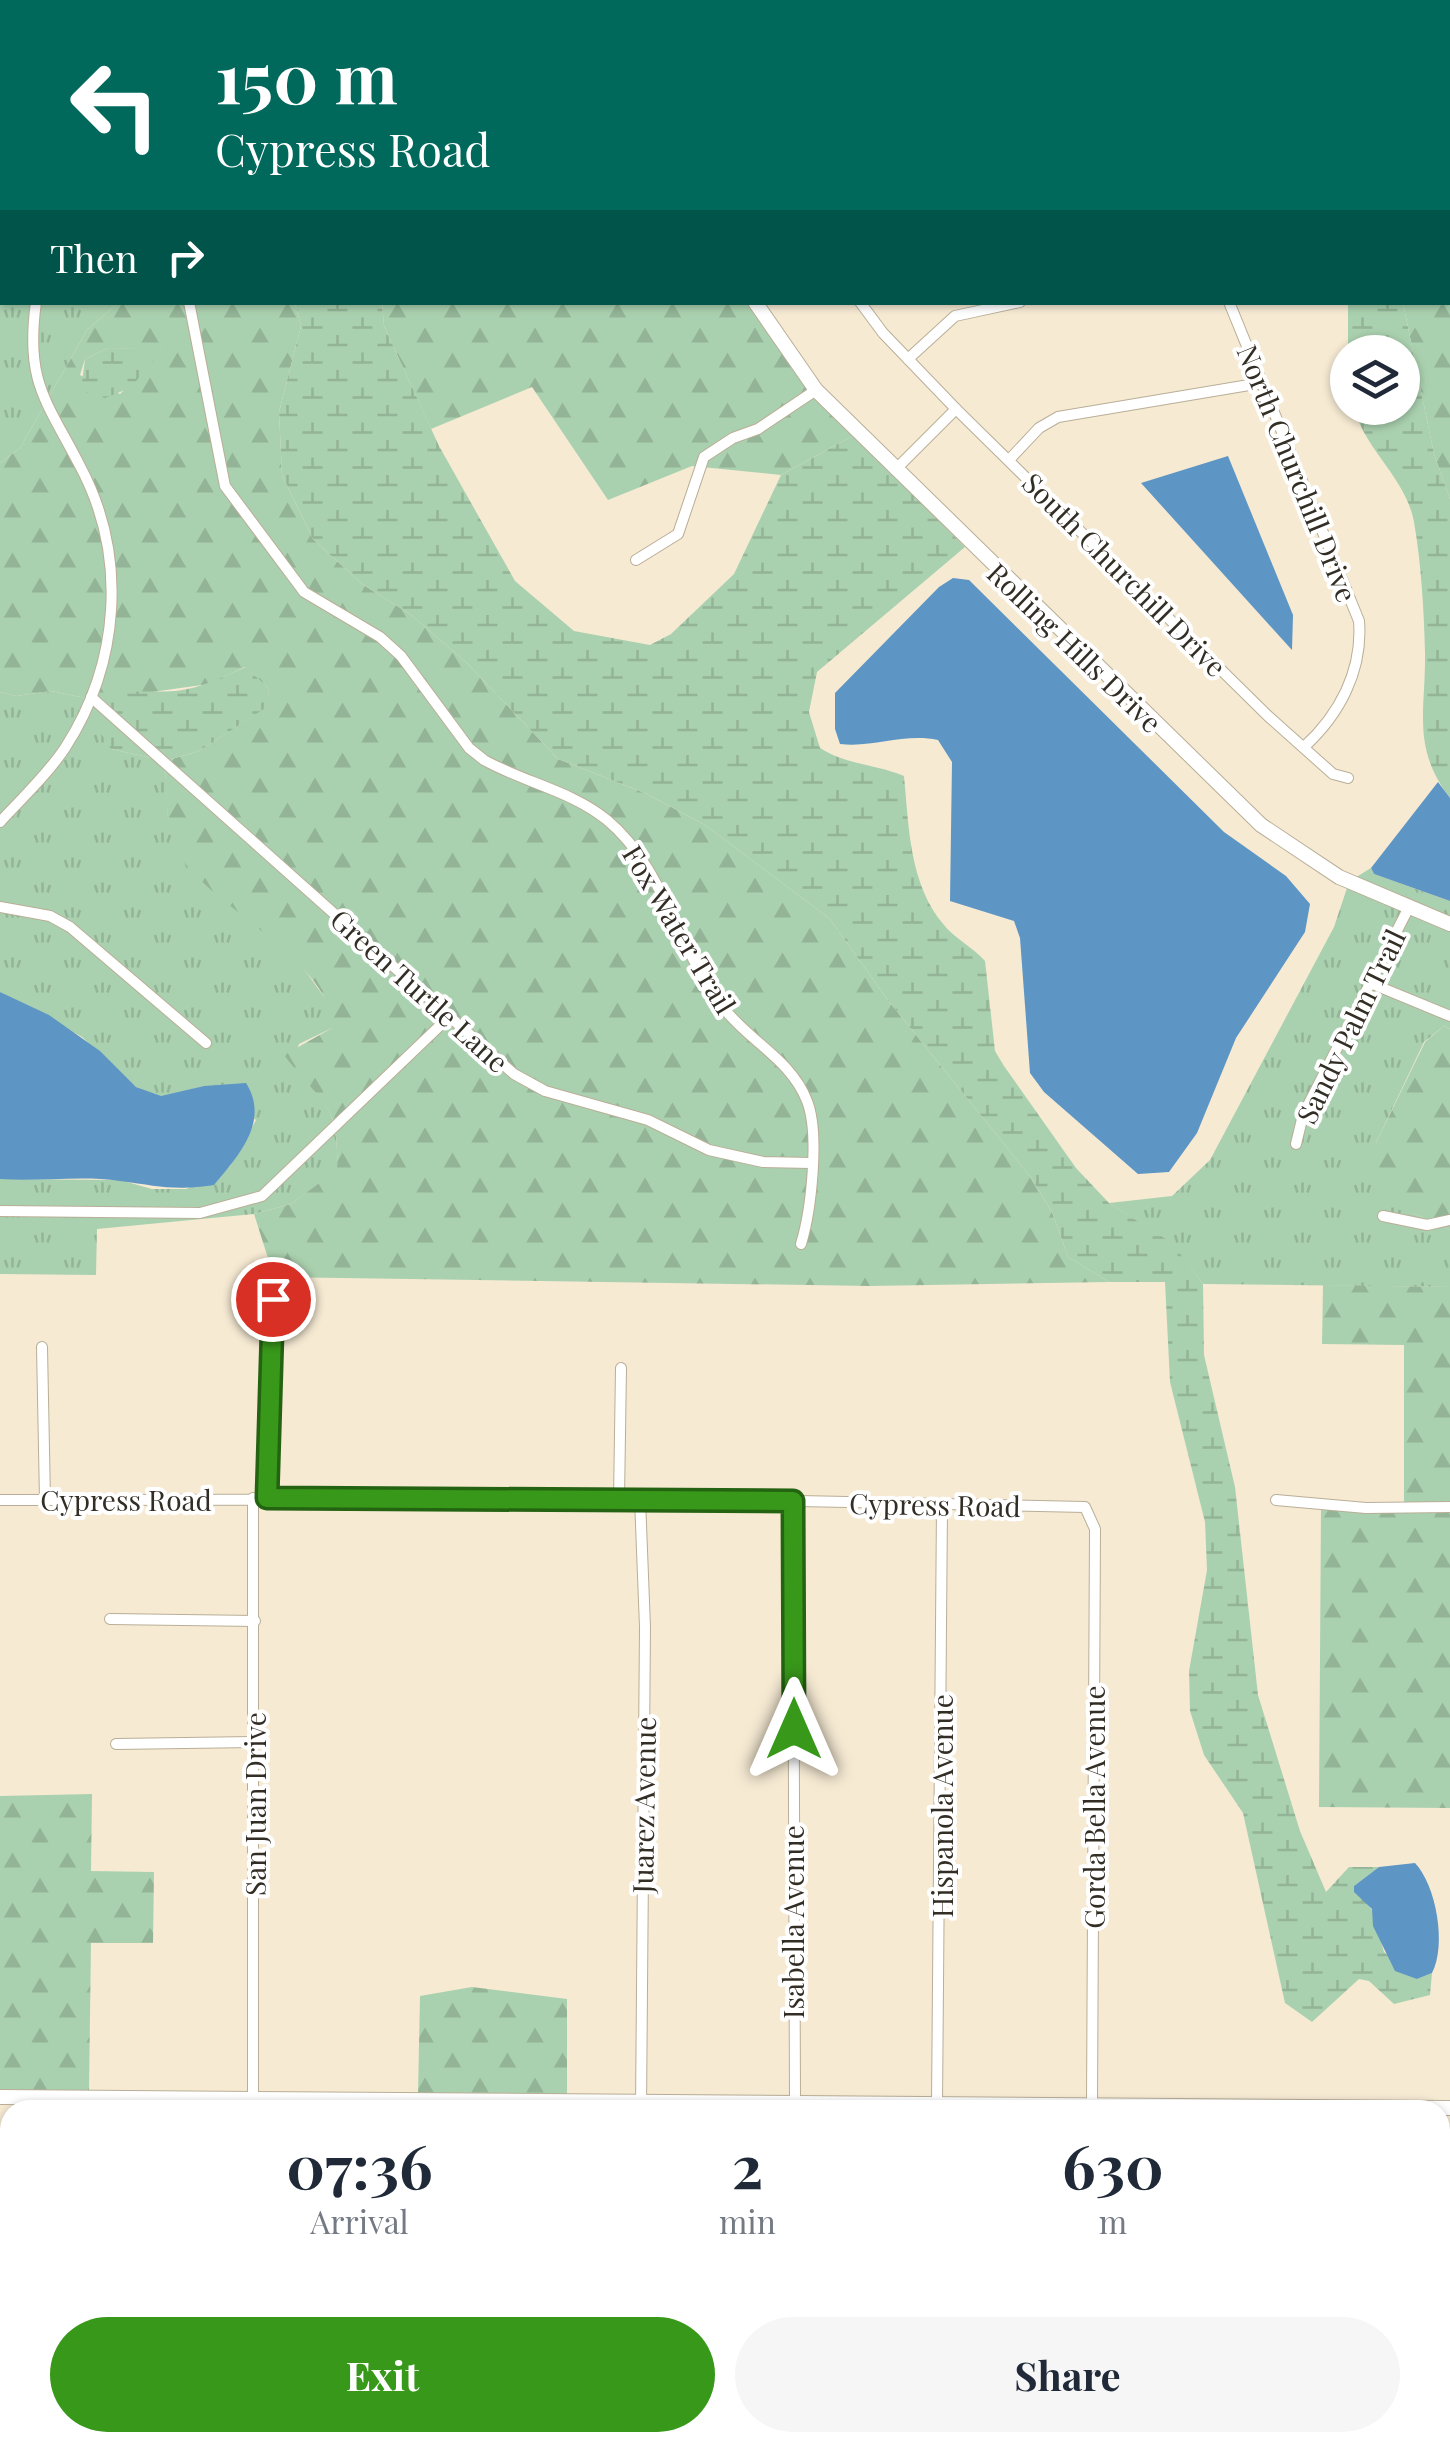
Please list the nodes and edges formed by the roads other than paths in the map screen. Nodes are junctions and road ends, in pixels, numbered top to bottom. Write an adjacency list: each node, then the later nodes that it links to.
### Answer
1 (36, 305): 14 (street)
2 (189, 305): 26 (street, Fox Water Trail)
3 (757, 305): 9 (street, Rolling Hills Drive)
4 (863, 305): 7 (street)
5 (1006, 305): 7 (street)
6 (1230, 305): 8 (street, North Churchill Drive)
7 (908, 359): 10 (street, South Churchill Drive)
8 (1261, 383): 11 (street); 15 (street, North Churchill Drive)
9 (816, 390): 12 (street, Rolling Hills Drive); 13 (street)
10 (956, 409): 11 (street, South Churchill Drive); 12 (street)
11 (1008, 460): 15 (street, South Churchill Drive)
12 (895, 470): 19 (street, Rolling Hills Drive)
13 (636, 560)
14 (91, 697): 17 (street); 23 (street, Green Turtle Lane)
15 (1304, 747): 16 (street, South Churchill Drive)
16 (1348, 778)
17 (0, 822)
18 (0, 907): 24 (street)
19 (1408, 909): 20 (street, Rolling Hills Drive); 21 (street, Sandy Palm Trail)
20 (1450, 924)
21 (1370, 984): 22 (street); 25 (street, Sandy Palm Trail)
22 (1450, 1016)
23 (449, 1018): 26 (street, Green Turtle Lane); 27 (street)
24 (206, 1044)
25 (1296, 1144)
26 (811, 1163): 30 (street, Fox Water Trail)
27 (0, 1211)
28 (1383, 1216): 29 (street)
29 (1450, 1220)
30 (801, 1244)
31 (273, 1299): 35 (street)
32 (42, 1347): 37 (street)
33 (620, 1368): 38 (street)
34 (254, 1498): 35 (street, Cypress Road); 37 (street, Cypress Road); 46 (street, San Juan Drive)
35 (267, 1498): 38 (street, Cypress Road)
36 (0, 1500): 37 (street, Cypress Road)
37 (44, 1500)
38 (619, 1500): 39 (street, Cypress Road)
39 (640, 1500): 41 (street, Cypress Road); 50 (street, Juarez Avenue)
40 (1276, 1500): 43 (street)
41 (793, 1501): 42 (street, Cypress Road); 51 (street, Isabella Avenue)
42 (942, 1507): 44 (street, Cypress Road); 52 (street, Hispanola Avenue)
43 (1450, 1507)
44 (1089, 1511): 53 (street, Gorda Bella Avenue)
45 (110, 1619): 46 (street)
46 (254, 1621): 47 (street, San Juan Drive)
47 (254, 1742): 48 (street); 49 (street, San Juan Drive)
48 (116, 1744)
49 (253, 2100)
50 (641, 2100)
51 (795, 2100)
52 (937, 2100)
53 (1092, 2100)

